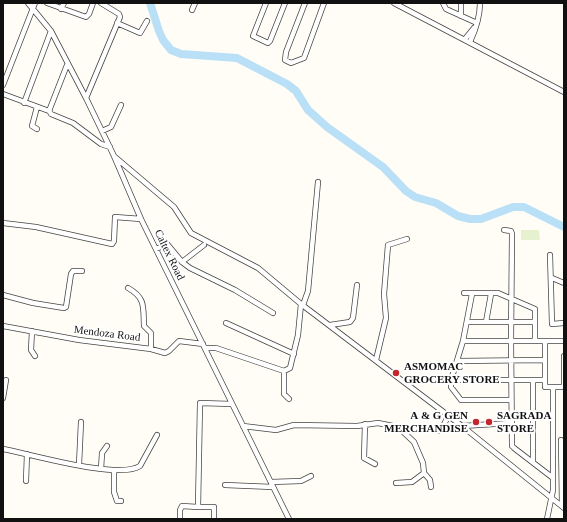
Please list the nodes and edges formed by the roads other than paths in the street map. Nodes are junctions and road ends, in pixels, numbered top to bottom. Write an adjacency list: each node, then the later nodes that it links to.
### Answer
1 (28, 3): 15 (street, Caltex Road)
2 (47, 3): 16 (street)
3 (64, 3): 16 (street)
4 (93, 3): 16 (street)
5 (101, 3): 20 (street)
6 (195, 3): 17 (street)
7 (266, 3): 8 (street)
8 (285, 3)
9 (305, 3): 10 (street)
10 (324, 3)
11 (394, 3): 23 (street)
12 (443, 3): 18 (street)
13 (461, 3): 18 (street)
14 (480, 3): 21 (street)
15 (34, 6): 22 (street, Caltex Road); 25 (street)
16 (61, 9)
17 (192, 10)
18 (461, 16): 21 (street)
19 (147, 21): 20 (street)
20 (117, 23): 28 (street)
21 (477, 23): 23 (street)
22 (51, 31): 24 (street, Caltex Road); 29 (street)
23 (468, 40): 26 (street)
24 (67, 65): 28 (street, Caltex Road); 32 (street)
25 (3, 85)
26 (564, 92)
27 (3, 94): 29 (street)
28 (86, 98): 34 (street, Caltex Road)
29 (24, 103): 31 (street)
30 (121, 105): 34 (street)
31 (37, 107): 32 (street); 33 (street)
32 (49, 110): 35 (street)
33 (37, 129)
34 (102, 132): 35 (street, Caltex Road)
35 (110, 147): 36 (street, Caltex Road)
36 (114, 156): 38 (street, Caltex Road); 56 (street)
37 (318, 182): 56 (street)
38 (141, 219): 39 (street); 43 (street, Caltex Road)
39 (3, 223)
40 (504, 230): 55 (street)
41 (407, 238): 77 (street)
42 (204, 245): 45 (street)
43 (156, 249): 45 (street); 72 (street, Caltex Road)
44 (550, 255): 47 (street)
45 (182, 262): 57 (street)
46 (82, 271): 54 (street)
47 (552, 278): 48 (street); 63 (street)
48 (564, 283)
49 (357, 285): 64 (street)
50 (128, 288): 73 (street)
51 (464, 294): 52 (street)
52 (472, 294): 53 (street); 59 (street)
53 (491, 294): 55 (street); 60 (street)
54 (3, 295)
55 (513, 300): 58 (street); 61 (street)
56 (302, 304): 64 (street); 74 (street)
57 (273, 313)
58 (511, 321): 60 (street); 61 (street); 68 (street)
59 (467, 322): 60 (street); 67 (street)
60 (486, 322)
61 (535, 322): 69 (street)
62 (226, 323): 74 (street)
63 (564, 323)
64 (330, 325): 77 (street)
65 (3, 326): 66 (street, Mendoza Road)
66 (32, 331): 73 (street, Mendoza Road); 75 (street)
67 (463, 341): 68 (street); 79 (street)
68 (511, 341): 69 (street); 80 (street)
69 (535, 341): 70 (street)
70 (545, 341): 71 (street); 78 (street)
71 (564, 341)
72 (204, 346): 73 (street, Mendoza Road); 81 (street); 91 (street, Caltex Road)
73 (151, 349)
74 (294, 354): 81 (street)
75 (35, 356)
76 (564, 356): 87 (street)
77 (376, 360): 92 (street)
78 (545, 360): 80 (street); 86 (street)
79 (457, 361): 80 (street); 83 (street)
80 (511, 361): 84 (street)
81 (284, 371): 89 (street)
82 (6, 380): 88 (street)
83 (451, 380): 84 (street); 90 (street)
84 (511, 380): 85 (street); 90 (street)
85 (533, 380): 86 (street); 104 (street)
86 (545, 380): 87 (street)
87 (553, 387): 111 (street)
88 (3, 398)
89 (289, 399)
90 (511, 400): 94 (street)
91 (232, 404): 96 (street, Caltex Road); 119 (street)
92 (448, 416): 97 (street); 98 (street)
93 (81, 422): 106 (street)
94 (511, 423): 97 (street); 104 (street)
95 (364, 424): 96 (street); 105 (street); 109 (street)
96 (243, 426): 114 (street, Caltex Road)
97 (462, 426): 117 (street)
98 (431, 431)
99 (157, 435): 108 (street)
100 (562, 440): 120 (street)
101 (107, 446): 107 (street)
102 (3, 449): 103 (street)
103 (27, 454): 106 (street); 112 (street)
104 (533, 462): 111 (street)
105 (375, 464)
106 (79, 465): 107 (street)
107 (100, 469): 108 (street)
108 (114, 471): 118 (street)
109 (424, 473): 113 (street); 116 (street)
110 (310, 476): 114 (street)
111 (553, 478): 117 (street)
112 (26, 481)
113 (396, 483)
114 (272, 484): 115 (street); 123 (street, Caltex Road)
115 (225, 485)
116 (431, 487)
117 (552, 498): 120 (street); 124 (street)
118 (121, 501)
119 (198, 507): 121 (street); 122 (street)
120 (563, 507)
121 (180, 519)
122 (214, 519)
123 (288, 519)
124 (547, 519)

